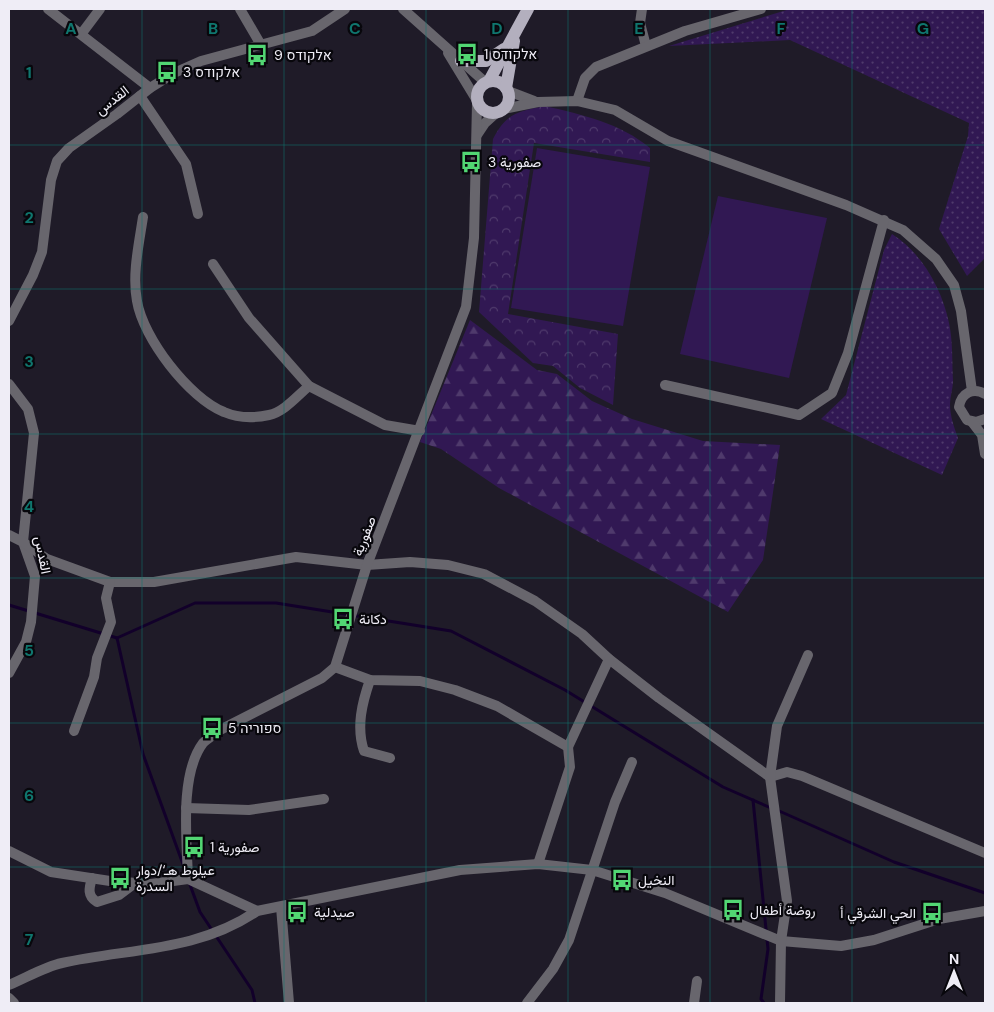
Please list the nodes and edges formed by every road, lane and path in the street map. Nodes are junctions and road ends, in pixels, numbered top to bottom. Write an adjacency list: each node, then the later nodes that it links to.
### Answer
1 (48, 9): 10 (street)
2 (100, 9): 10 (street)
3 (240, 9): 11 (street)
4 (345, 9): 11 (street, القدس)
5 (403, 9): 12 (street)
6 (528, 9): 9 (main road)
7 (642, 9): 13 (street)
8 (761, 9): 13 (street)
9 (519, 23): 14 (main road); 18 (main road)
10 (82, 33): 17 (street)
11 (261, 45): 17 (street, القدس)
12 (444, 46): 15 (street); 20 (street)
13 (646, 46): 21 (street)
14 (506, 48): 15 (main road); 16 (main road)
15 (461, 61): 16 (street)
16 (487, 82): 18 (main road); 20 (main road)
17 (150, 88): 19 (street, القدس)
18 (507, 90): 22 (street); 23 (main road)
19 (140, 96): 25 (street); 29 (street, القدس)
20 (477, 101): 23 (main road); 24 (street, صفورية)
21 (577, 101): 22 (street); 27 (street)
22 (538, 102): 23 (street)
23 (500, 111): 24 (street)
24 (477, 135): 37 (street, صفورية)
25 (198, 214)
26 (143, 218): 32 (street)
27 (884, 220): 31 (street); 33 (street)
28 (213, 264): 32 (street)
29 (9, 320)
30 (9, 384): 40 (street, القدس)
31 (666, 385)
32 (309, 386): 37 (street)
33 (972, 391): 34 (street); 36 (street)
34 (985, 394)
35 (985, 419): 36 (street)
36 (972, 422): 38 (street)
37 (420, 431): 41 (street, صفورية)
38 (985, 454)
39 (9, 535): 40 (street)
40 (24, 542): 42 (street); 46 (street, القدس)
41 (367, 565): 42 (street); 44 (street); 45 (street, صفورية)
42 (110, 582): 48 (street)
43 (808, 655): 52 (street)
44 (609, 659): 49 (street); 52 (street)
45 (336, 667): 47 (street); 54 (street)
46 (9, 673)
47 (370, 680): 49 (street); 50 (street)
48 (74, 731)
49 (568, 747): 57 (street)
50 (390, 758)
51 (632, 762): 58 (street)
52 (770, 777): 56 (street); 65 (street)
53 (324, 799): 54 (street)
54 (186, 808): 60 (street)
55 (9, 851): 59 (street)
56 (985, 853)
57 (538, 864): 58 (street); 62 (street)
58 (592, 870): 65 (street); 71 (street)
59 (92, 878): 61 (street); 61 (street)
60 (188, 879): 61 (street); 63 (street)
61 (135, 882)
62 (281, 906): 63 (street); 70 (street)
63 (257, 911): 67 (street)
64 (985, 911): 65 (street)
65 (781, 942): 73 (street)
66 (696, 981): 72 (street)
67 (9, 985)
68 (9, 998): 69 (street)
69 (14, 1003)
70 (289, 1003)
71 (527, 1003)
72 (694, 1003)
73 (780, 1003)

